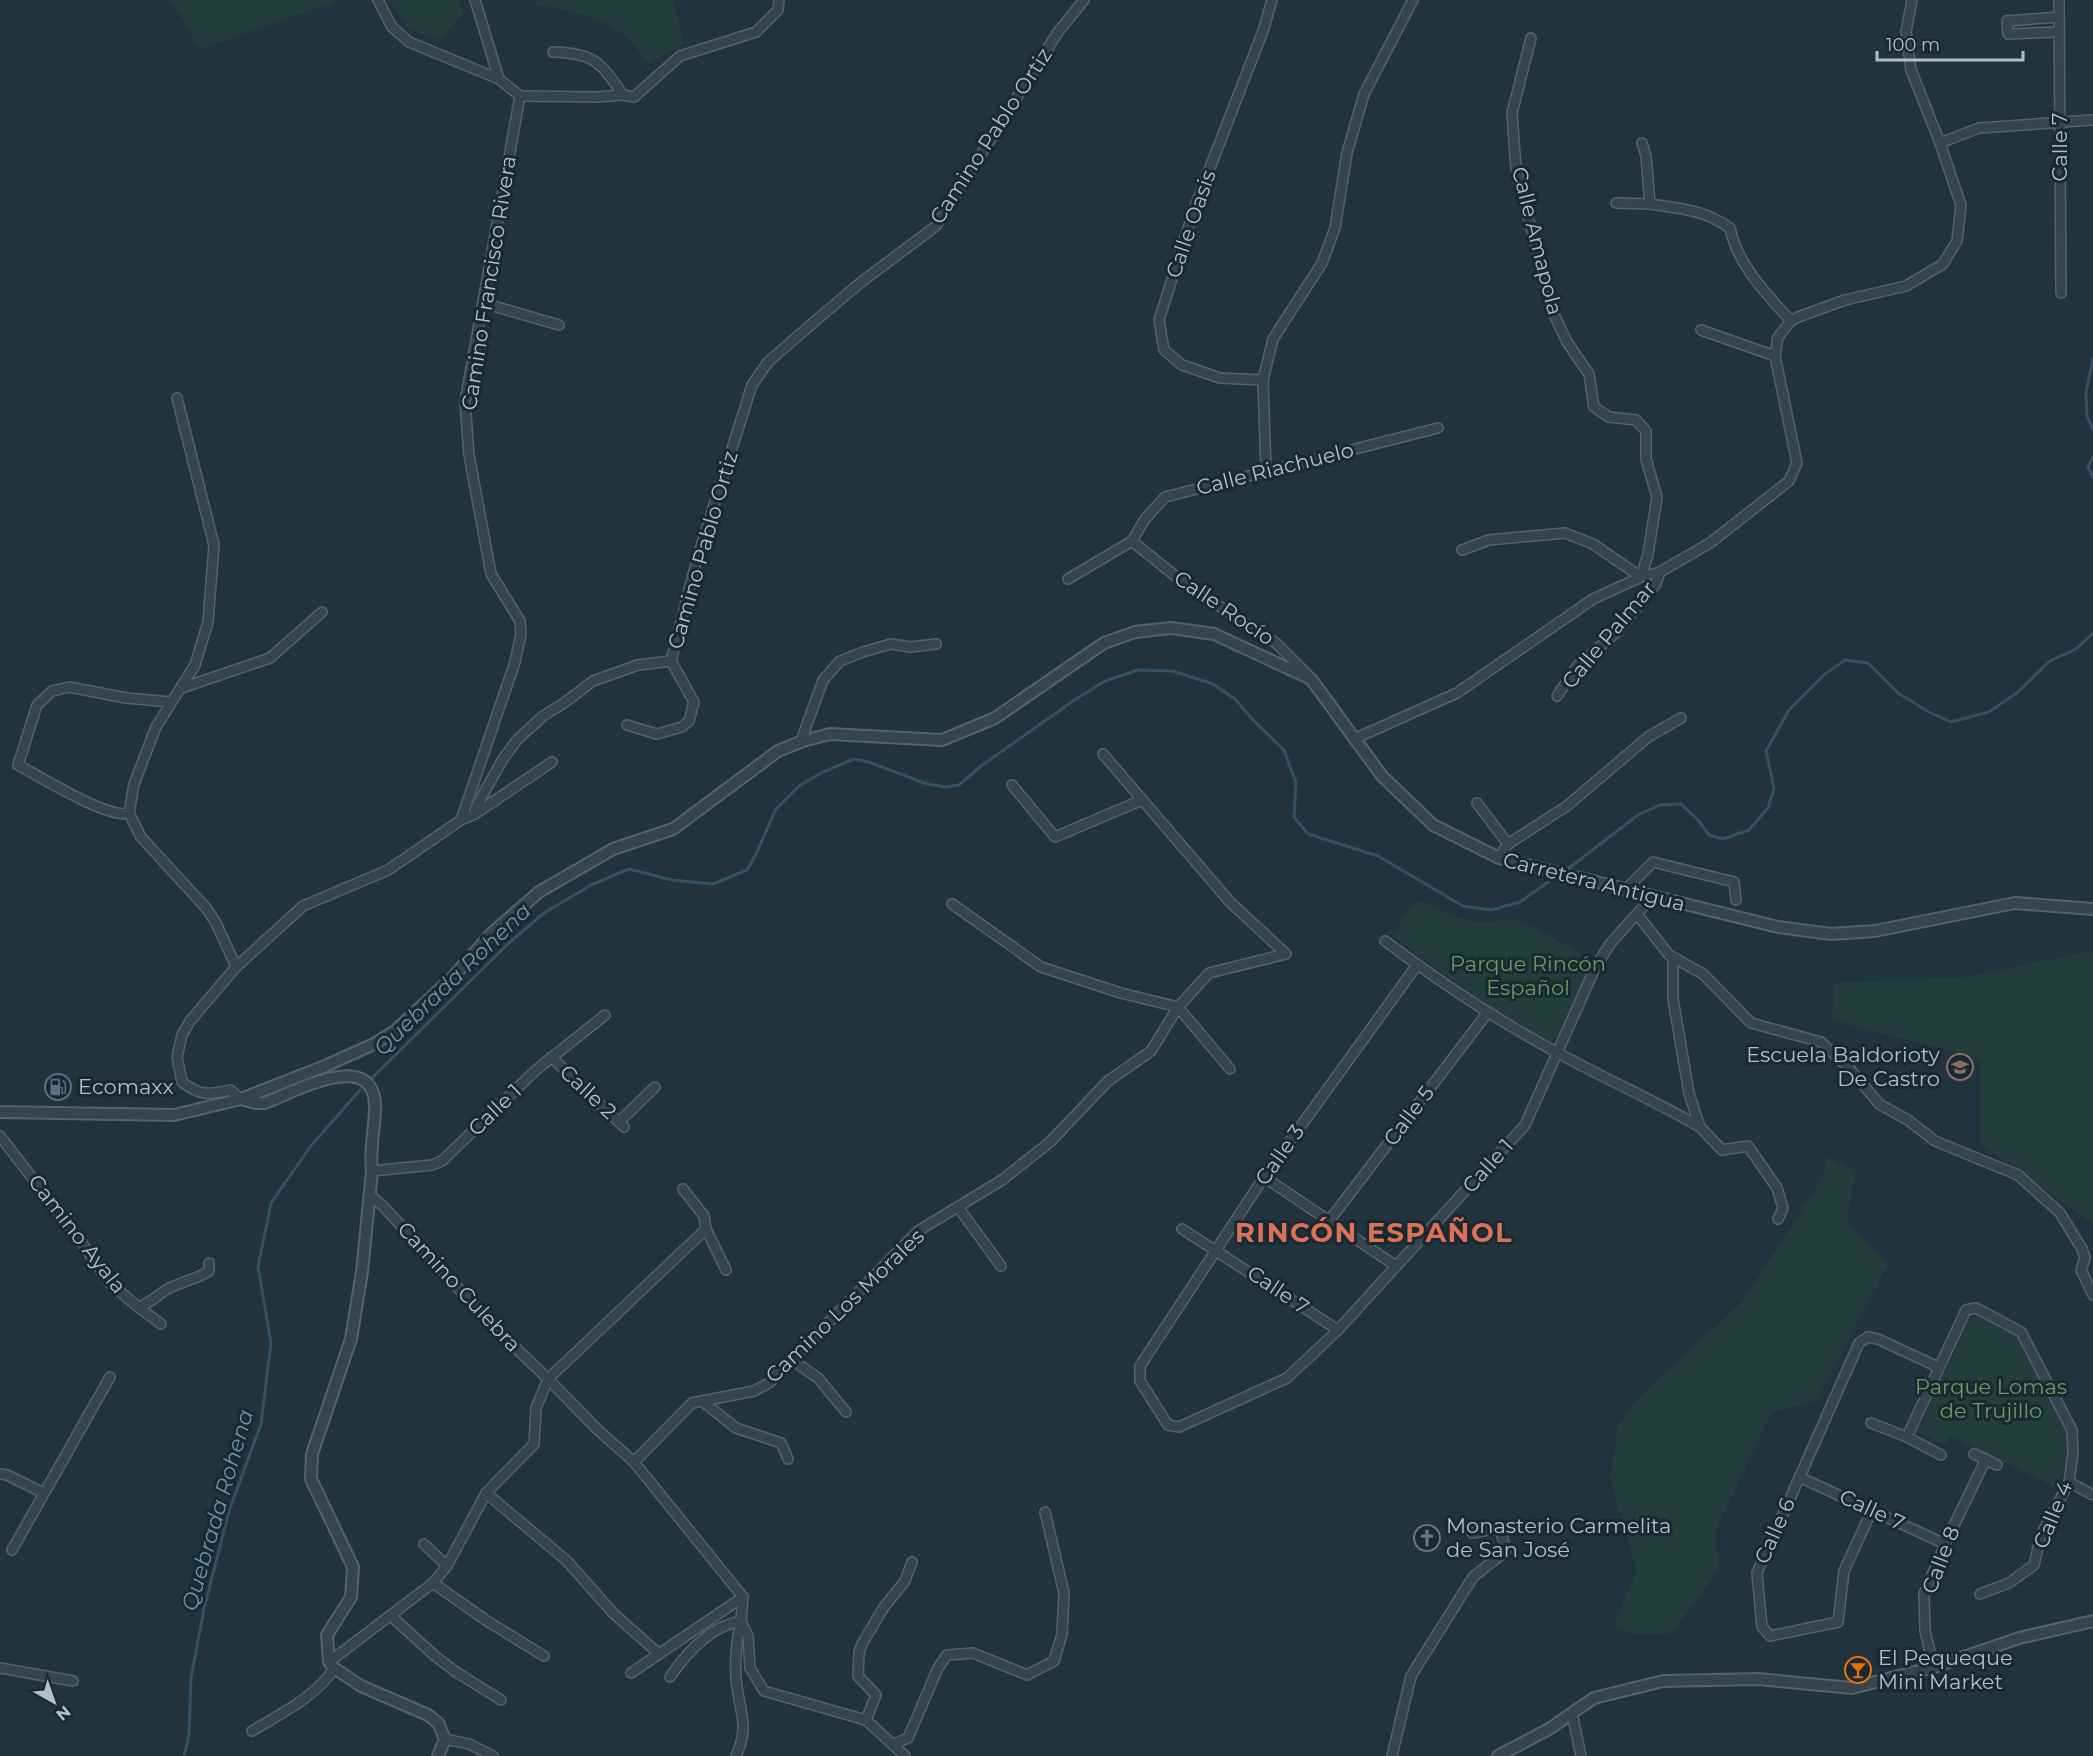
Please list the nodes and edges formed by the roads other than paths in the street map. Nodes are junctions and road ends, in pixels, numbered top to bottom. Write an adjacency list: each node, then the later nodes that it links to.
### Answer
1 (378, 0): 13 (street)
2 (475, 0): 13 (street)
3 (779, 0): 14 (street)
4 (1084, 0): 39 (street, Camino Pablo Ortiz)
5 (1272, 0): 28 (street, Calle Oasis)
6 (1413, 0): 28 (street)
7 (1911, 0): 18 (street)
8 (2059, 0): 9 (street, Calle 7)
9 (2059, 17): 10 (street, Calle 7); 10 (street)
10 (2059, 32): 17 (street, Calle 7)
11 (1531, 38): 35 (street, Calle Amapola)
12 (553, 52): 14 (street)
13 (499, 79): 15 (street)
14 (623, 95): 15 (street)
15 (520, 96): 23 (street, Camino Francisco Rivera)
16 (2093, 120): 17 (street)
17 (2060, 123): 18 (street); 22 (street, Calle 7)
18 (1940, 143): 24 (street)
19 (1642, 144): 21 (street)
20 (1616, 203): 21 (street)
21 (1650, 204): 24 (street)
22 (2061, 293)
23 (483, 303): 25 (street); 55 (street, Camino Francisco Rivera)
24 (1791, 321): 27 (street)
25 (559, 325)
26 (1701, 330): 27 (street)
27 (1775, 356): 34 (street)
28 (1263, 380): 31 (street)
29 (177, 398): 41 (street)
30 (1438, 428): 31 (street, Calle Riachuelo)
31 (1266, 472): 32 (street, Calle Riachuelo)
32 (1132, 542): 36 (street); 40 (street, Calle Rocío)
33 (1462, 550): 35 (street)
34 (1660, 572): 35 (street); 42 (street, Calle Palmar)
35 (1641, 577): 46 (street)
36 (1068, 579)
37 (322, 612): 41 (street)
38 (936, 644): 47 (street)
39 (671, 661): 45 (street); 54 (street, Camino Pablo Ortiz)
40 (1311, 679): 46 (street, Carretera Antigua); 47 (street, Carretera Antigua)
41 (182, 688): 43 (street)
42 (1557, 696)
43 (171, 702): 53 (street); 53 (street)
44 (1681, 718): 56 (street)
45 (627, 725)
46 (1354, 738): 57 (street, Carretera Antigua)
47 (801, 741): 75 (street, Carretera Antigua)
48 (1103, 754): 51 (street)
49 (552, 762): 54 (street)
50 (1012, 785): 51 (street)
51 (1142, 800): 68 (street, Camino Los Morales)
52 (1477, 803): 56 (street)
53 (129, 813): 67 (street)
54 (475, 814): 55 (street)
55 (461, 820): 67 (street)
56 (1508, 844): 57 (street)
57 (1499, 858): 58 (street, Carretera Antigua)
58 (1624, 891): 59 (street, Carretera Antigua); 60 (street)
59 (1652, 897): 62 (street, Carretera Antigua); 63 (street, Calle 1)
60 (1736, 900)
61 (951, 904): 68 (street)
62 (2093, 909)
63 (1637, 914): 65 (street); 71 (street, Calle 1)
64 (1385, 941): 66 (street)
65 (1673, 959): 77 (street); 93 (street)
66 (1416, 965): 69 (street); 80 (street, Calle 3)
67 (236, 967): 75 (street)
68 (1178, 1007): 73 (street); 83 (street, Camino Los Morales)
69 (1488, 1012): 71 (street); 85 (street, Calle 5)
70 (605, 1016): 72 (street, Calle 1)
71 (1558, 1053): 77 (street); 91 (street, Calle 1)
72 (551, 1057): 74 (street, Calle 2); 79 (street, Calle 1)
73 (1230, 1069)
74 (655, 1087)
75 (241, 1099): 76 (street); 79 (street)
76 (0, 1112)
77 (1700, 1127): 84 (street)
78 (0, 1136): 94 (street, Camino Ayala)
79 (372, 1171): 82 (street)
80 (1264, 1177): 85 (street); 88 (street, Calle 3)
81 (682, 1189): 86 (street)
82 (370, 1195): 100 (street, Camino Culebra); 134 (street)
83 (958, 1207): 90 (street); 97 (street, Camino Los Morales)
84 (1778, 1219)
85 (1329, 1221): 91 (street)
86 (706, 1229): 92 (street); 100 (street)
87 (1182, 1229): 88 (street, Calle 7)
88 (1218, 1250): 96 (street, Calle 7); 103 (street, Calle 3)
89 (209, 1263): 94 (street)
90 (1001, 1266)
91 (1396, 1266): 96 (street, Calle 1)
92 (726, 1270)
93 (2093, 1295)
94 (138, 1307): 95 (street, Camino Ayala)
95 (161, 1324)
96 (1338, 1330): 103 (street, Calle 1)
97 (792, 1360): 101 (street, Camino Los Morales); 102 (street)
98 (1938, 1367): 105 (street, Calle 4); 113 (street, Calle 6); 114 (street, Calle 4)
99 (110, 1377): 116 (street)
100 (548, 1378): 110 (street, Camino Culebra); 115 (street)
101 (702, 1401): 108 (street); 110 (street, Camino Los Morales)
102 (846, 1412)
103 (1198, 1419)
104 (1871, 1423): 105 (street)
105 (1906, 1437): 107 (street)
106 (1974, 1454): 109 (street)
107 (1941, 1455)
108 (788, 1459)
109 (1986, 1459): 111 (street); 122 (street, Calle 8)
110 (634, 1462): 128 (street, Camino Culebra)
111 (1997, 1465)
112 (0, 1474): 116 (street)
113 (1799, 1477): 118 (street, Calle 7); 118 (street, Calle 6)
114 (2069, 1482): 117 (street); 127 (street, Calle 4)
115 (486, 1493): 125 (street); 132 (street)
116 (44, 1494): 123 (street)
117 (2093, 1495)
118 (1872, 1510): 122 (street, Calle 7)
119 (1045, 1512): 145 (street)
120 (1472, 1533): 150 (street)
121 (424, 1544): 125 (street)
122 (1945, 1544): 135 (street, Calle 8)
123 (12, 1550)
124 (912, 1562): 142 (street)
125 (447, 1566): 126 (street)
126 (433, 1583): 129 (street); 133 (street)
127 (1980, 1594)
128 (743, 1597): 130 (street); 132 (street)
129 (391, 1616): 134 (street); 140 (street)
130 (741, 1621): 138 (street); 142 (street); 148 (street)
131 (2093, 1621): 135 (street)
132 (660, 1654): 137 (street)
133 (544, 1656)
134 (332, 1665): 143 (street); 144 (street)
135 (1934, 1667): 141 (street)
136 (0, 1668): 139 (street)
137 (632, 1673)
138 (670, 1677)
139 (74, 1681)
140 (501, 1700)
141 (1572, 1713): 151 (street); 152 (street)
142 (866, 1720): 145 (street)
143 (252, 1731)
144 (445, 1739): 146 (street); 147 (street)
145 (894, 1744): 149 (street)
146 (438, 1756)
147 (493, 1756)
148 (736, 1756)
149 (905, 1756)
150 (1392, 1756)
151 (1498, 1756)
152 (1581, 1756)

